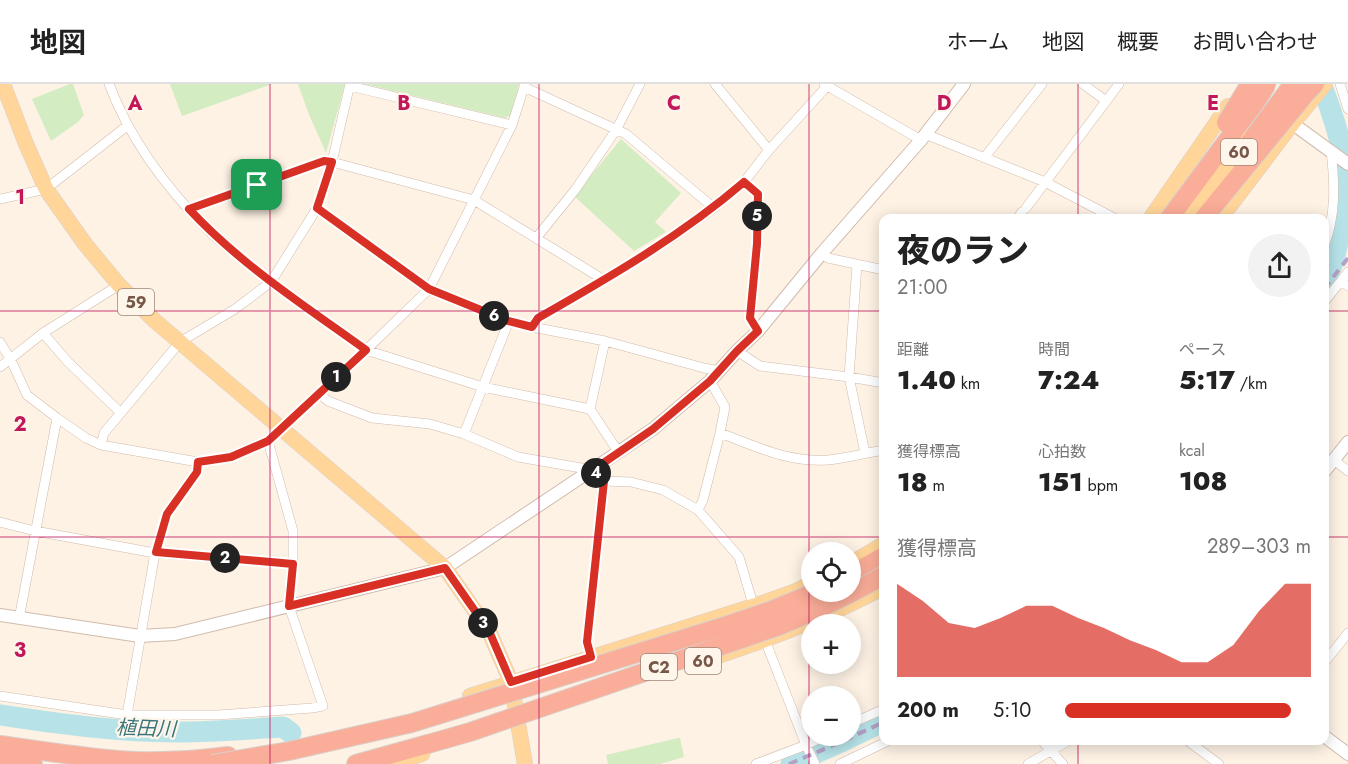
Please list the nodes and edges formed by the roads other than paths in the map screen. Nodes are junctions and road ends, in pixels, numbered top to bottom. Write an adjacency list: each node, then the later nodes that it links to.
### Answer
1 (3, 84): 33 (main road, 59)
2 (108, 84): 23 (street)
3 (640, 84): 24 (street)
4 (715, 84): 27 (street)
5 (964, 84): 25 (street)
6 (1042, 84): 28 (street)
7 (1083, 84): 19 (street)
8 (1119, 84): 19 (street)
9 (1267, 84): 43 (highway, bridge)
10 (1273, 84): 44 (main road, 60, bridge)
11 (1291, 84): 45 (main road, 60, bridge); 46 (highway, bridge)
12 (1315, 84): 47 (highway, bridge)
13 (1326, 84): 21 (main road, 60)
14 (1340, 84): 20 (street)
15 (350, 85): 22 (street); 29 (street)
16 (827, 85): 25 (street); 27 (street)
17 (1243, 85): 21 (street); 41 (main road, 60); 42 (highway, bridge)
18 (524, 86): 22 (street); 24 (street)
19 (1106, 101): 32 (street)
20 (1348, 109)
21 (1295, 121): 26 (street); 48 (main road, 60)
22 (513, 125): 35 (street)
23 (127, 126): 33 (street); 38 (street)
24 (616, 130): 37 (street); 50 (street)
25 (923, 137): 28 (street); 51 (street)
26 (1328, 149): 30 (street); 49 (street)
27 (769, 150): 31 (street)
28 (984, 158): 32 (street)
29 (332, 162): 35 (street); 36 (street); 38 (street)
30 (1348, 164)
31 (744, 182): 37 (street); 63 (street)
32 (1045, 182): 39 (street); 40 (street)
33 (46, 189): 34 (street); 58 (main road, 59)
34 (0, 199)
35 (474, 200): 50 (street); 59 (street)
36 (317, 208): 56 (street); 59 (street)
37 (714, 208): 55 (street)
38 (189, 209): 56 (street)
39 (1022, 213)
40 (1106, 214)
41 (1153, 214)
42 (1170, 214)
43 (1171, 214)
44 (1179, 214)
45 (1193, 214)
46 (1198, 214)
47 (1207, 214)
48 (1224, 214)
49 (1329, 231)
50 (537, 237): 55 (street)
51 (822, 253): 52 (street); 63 (street)
52 (856, 265): 53 (street); 73 (street)
53 (879, 269)
54 (1348, 272): 57 (street)
55 (604, 280): 62 (street)
56 (271, 282): 67 (street); 68 (street)
57 (1345, 284): 60 (street)
58 (119, 285): 64 (street); 67 (main road, 59)
59 (429, 289): 61 (street); 68 (street)
60 (1329, 298)
61 (508, 321): 62 (street); 76 (street)
62 (532, 327): 65 (street)
63 (758, 331): 69 (street)
64 (43, 333): 70 (street); 79 (street)
65 (605, 341): 72 (street); 78 (street)
66 (0, 342): 70 (street)
67 (180, 342): 79 (street); 81 (main road, 59)
68 (366, 350): 76 (street); 77 (street)
69 (737, 351): 72 (street); 73 (street)
70 (11, 360): 71 (street); 80 (street)
71 (0, 367)
72 (720, 371): 74 (street)
73 (849, 377): 75 (street); 89 (street)
74 (710, 381): 82 (street); 88 (street)
75 (879, 383)
76 (483, 387): 78 (street); 83 (street)
77 (319, 393): 81 (street); 83 (street)
78 (590, 409): 88 (street)
79 (121, 413): 86 (street)
80 (57, 418): 86 (street); 98 (street)
81 (283, 428): 84 (street); 104 (main road, 59)
82 (720, 433): 89 (street); 96 (street)
83 (464, 434): 93 (street)
84 (268, 441): 91 (street); 103 (street)
85 (1348, 442): 90 (street)
86 (101, 445): 91 (street)
87 (879, 451): 89 (street)
88 (619, 453): 93 (street)
89 (865, 453)
90 (1334, 460): 92 (street); 94 (street)
91 (198, 462): 100 (street)
92 (1329, 466)
93 (593, 470): 95 (street); 104 (street)
94 (1348, 471)
95 (604, 481): 96 (street); 118 (street)
96 (698, 510): 111 (street)
97 (0, 522): 98 (street)
98 (35, 531): 100 (street); 113 (street)
99 (879, 547): 101 (main road)
100 (156, 552): 103 (street); 115 (street)
101 (861, 558)
102 (879, 559): 105 (highway)
103 (293, 564): 110 (street)
104 (445, 568): 110 (street); 119 (main road, 59)
105 (861, 569)
106 (879, 578): 126 (highway, C2, bridge)
107 (801, 588): 111 (main road, 60)
108 (879, 590): 116 (main road, 60)
109 (801, 598): 118 (highway, C2, bridge)
110 (289, 606): 115 (street); 122 (street)
111 (754, 606): 116 (street); 118 (main road, 60)
112 (0, 615): 113 (street)
113 (19, 619): 115 (street)
114 (1348, 633): 117 (street)
115 (140, 636): 122 (street)
116 (765, 641): 124 (main road, 60); 132 (street)
117 (1329, 657)
118 (597, 661): 119 (main road, 60); 139 (highway, C2, bridge); 141 (highway, bridge)
119 (511, 682): 124 (main road, 59); 133 (main road, 60)
120 (0, 696): 122 (street)
121 (879, 711): 123 (street)
122 (127, 715)
123 (861, 719)
124 (518, 723): 144 (main road, 60); 145 (main road, 59)
125 (1329, 740): 135 (street)
126 (428, 744): 142 (highway, C2); 143 (highway)
127 (0, 745): 133 (highway)
128 (880, 745): 147 (street)
129 (1045, 745): 134 (street)
130 (1062, 745): 134 (street)
131 (1193, 745): 150 (street)
132 (807, 747): 137 (street); 146 (street)
133 (302, 750): 140 (main road, 60)
134 (1051, 752): 148 (street); 149 (street)
135 (1348, 754)
136 (0, 759): 138 (highway)
137 (814, 763)
138 (33, 764)
139 (212, 764)
140 (240, 764)
141 (290, 764)
142 (356, 764)
143 (366, 764)
144 (391, 764)
145 (525, 764)
146 (756, 764)
147 (840, 764)
148 (1028, 764)
149 (1063, 764)
150 (1219, 764)

